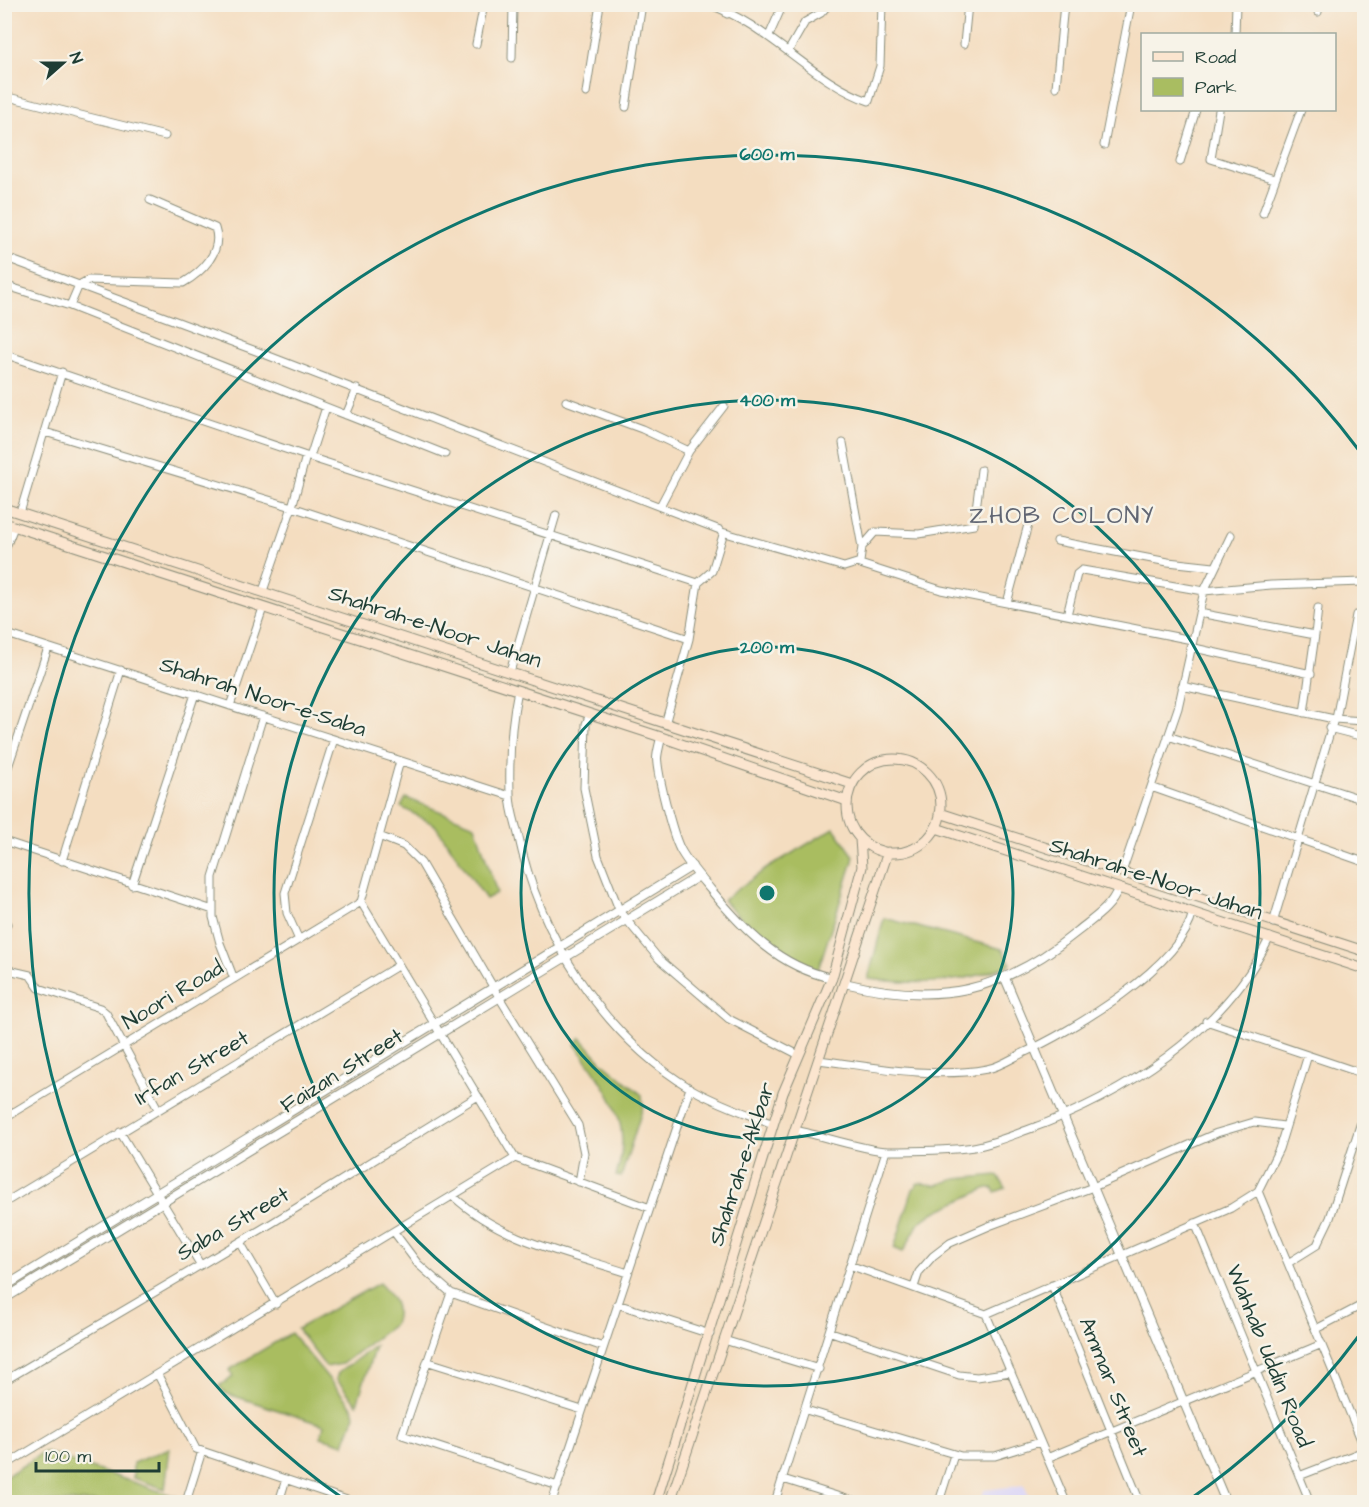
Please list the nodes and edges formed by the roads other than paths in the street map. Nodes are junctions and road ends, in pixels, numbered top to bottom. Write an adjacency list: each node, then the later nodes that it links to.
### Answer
1 (484, 4): 17 (street)
2 (513, 4): 20 (street)
3 (600, 4): 22 (street)
4 (642, 4): 24 (street)
5 (708, 4): 14 (street)
6 (730, 4): 14 (street)
7 (783, 4): 16 (street)
8 (829, 4): 19 (street)
9 (882, 4): 19 (street)
10 (968, 4): 18 (street)
11 (1064, 4): 21 (street)
12 (1131, 4): 29 (street)
13 (1236, 4): 15 (street)
14 (727, 14): 16 (street)
15 (1235, 33)
16 (769, 36): 19 (street)
17 (476, 44)
18 (964, 44)
19 (789, 50)
20 (512, 58)
21 (1056, 87)
22 (586, 93)
23 (4, 96): 28 (street)
24 (626, 107)
25 (1196, 111): 30 (street)
26 (1219, 111): 31 (street)
27 (1301, 111): 31 (street)
28 (165, 136)
29 (1104, 145)
30 (1180, 162)
31 (1274, 179): 33 (street)
32 (150, 200): 36 (street)
33 (1263, 213)
34 (4, 257): 36 (street)
35 (4, 285): 37 (street)
36 (79, 285): 37 (street); 40 (street)
37 (70, 306): 43 (street)
38 (4, 354): 39 (street)
39 (62, 372): 45 (street); 49 (street)
40 (357, 389): 44 (street); 51 (street)
41 (566, 401): 47 (street)
42 (724, 406): 47 (street)
43 (326, 407): 44 (street); 49 (street)
44 (346, 415): 48 (street)
45 (45, 432): 52 (street); 54 (street)
46 (843, 443): 62 (street)
47 (689, 451): 51 (street)
48 (445, 454)
49 (308, 457): 52 (street); 60 (street)
50 (981, 470): 62 (street)
51 (660, 506): 58 (street)
52 (292, 507): 70 (street); 71 (street)
53 (4, 508): 54 (main road, Shahrah-e-Noor Jahan)
54 (20, 513): 63 (main road, Shahrah-e-Noor Jahan)
55 (556, 515): 60 (street)
56 (1029, 521): 73 (street)
57 (9, 525): 64 (street); 66 (main road, Shahrah-e-Noor Jahan)
58 (722, 532): 65 (street); 69 (street)
59 (1231, 535): 67 (street)
60 (549, 536): 69 (street); 70 (street)
61 (1057, 541): 67 (street)
62 (862, 547): 65 (street)
63 (132, 549): 66 (main road); 71 (main road, Shahrah-e-Noor Jahan)
64 (4, 552)
65 (857, 563): 73 (street)
66 (127, 564): 74 (main road, Shahrah-e-Noor Jahan)
67 (1214, 567): 72 (street)
68 (1365, 582): 72 (street)
69 (698, 584): 81 (street)
70 (536, 586): 81 (street); 86 (street)
71 (263, 591): 84 (main road, Shahrah-e-Noor Jahan)
72 (1204, 591): 76 (street); 77 (street)
73 (1007, 603): 77 (street)
74 (263, 608): 88 (main road, Shahrah-e-Noor Jahan); 92 (street)
75 (1318, 608): 80 (street)
76 (1198, 613): 80 (street); 82 (street)
77 (1067, 615): 82 (street)
78 (1356, 615): 96 (street)
79 (4, 633): 83 (street, Shahrah Noor-e-Saba)
80 (1314, 635): 87 (street)
81 (689, 639): 98 (street)
82 (1191, 643): 87 (street); 89 (street)
83 (48, 648): 85 (street, Shahrah Noor-e-Saba); 105 (street)
84 (481, 663): 86 (main road, Shahrah-e-Noor Jahan); 88 (main road)
85 (121, 670): 91 (street, Shahrah Noor-e-Saba); 119 (street)
86 (510, 672): 98 (main road, Shahrah-e-Noor Jahan)
87 (1311, 674): 93 (street)
88 (477, 678): 90 (main road, Shahrah-e-Noor Jahan)
89 (1182, 686): 93 (street); 101 (street)
90 (518, 690): 94 (main road, Shahrah-e-Noor Jahan); 109 (street)
91 (195, 694): 92 (street, Shahrah Noor-e-Saba); 124 (street)
92 (230, 706): 95 (street, Shahrah Noor-e-Saba)
93 (1304, 712): 96 (street)
94 (590, 714): 100 (main road, Shahrah-e-Noor Jahan); 128 (street)
95 (263, 716): 103 (street, Shahrah Noor-e-Saba); 127 (street)
96 (1335, 719): 97 (street); 99 (street)
97 (1365, 721)
98 (665, 724): 107 (main road, Shahrah-e-Noor Jahan)
99 (1329, 728): 102 (street); 106 (street)
100 (661, 736): 111 (main road, Shahrah-e-Noor Jahan); 121 (street)
101 (1168, 736): 106 (street); 108 (street)
102 (1365, 737)
103 (334, 740): 104 (street, Shahrah Noor-e-Saba); 135 (street)
104 (400, 761): 109 (street, Shahrah Noor-e-Saba); 114 (street)
105 (4, 779)
106 (1315, 783): 110 (street); 116 (street)
107 (852, 784): 111 (main road); 112 (main road)
108 (1151, 787): 116 (street); 122 (street)
109 (510, 796): 136 (street)
110 (1365, 800)
111 (847, 801): 115 (main road)
112 (940, 813): 113 (main road); 122 (main road, Shahrah-e-Noor Jahan)
113 (936, 828): 118 (main road); 125 (main road, Shahrah-e-Noor Jahan)
114 (379, 836): 126 (street); 146 (street)
115 (860, 838): 118 (main road); 142 (main road, Shahrah-e-Akbar)
116 (1298, 839): 120 (street); 132 (street)
117 (4, 841): 119 (street)
118 (888, 852): 145 (main road, Shahrah-e-Akbar)
119 (62, 861): 124 (street)
120 (1365, 862)
121 (692, 866): 123 (street); 128 (street, Faizan Street)
122 (1122, 872): 132 (main road, Shahrah-e-Noor Jahan)
123 (699, 876): 131 (street, Faizan Street); 142 (street)
124 (132, 885): 127 (street)
125 (1118, 889): 129 (main road, Shahrah-e-Noor Jahan); 143 (street)
126 (361, 902): 135 (street, Noori Road); 139 (street)
127 (213, 910): 144 (street)
128 (620, 912): 131 (street); 136 (street, Faizan Street)
129 (1193, 912): 134 (main road, Shahrah-e-Noor Jahan); 152 (street)
130 (4, 916): 133 (street)
131 (626, 920): 138 (street, Faizan Street); 153 (street)
132 (1273, 923): 137 (main road, Shahrah-e-Noor Jahan)
133 (4, 932)
134 (1270, 937): 141 (main road, Shahrah-e-Noor Jahan); 148 (street)
135 (299, 940): 144 (street, Noori Road)
136 (561, 949): 138 (street); 146 (street, Faizan Street)
137 (1365, 951)
138 (565, 957): 147 (street, Faizan Street); 157 (street)
139 (399, 965): 149 (street); 159 (street, Irfan Street)
140 (4, 969): 151 (street)
141 (1365, 969)
142 (831, 978): 153 (main road, Shahrah-e-Akbar)
143 (1005, 978): 145 (street); 152 (street)
144 (234, 979): 151 (street, Noori Road)
145 (844, 982): 155 (main road, Shahrah-e-Akbar)
146 (494, 988): 147 (street); 149 (street, Faizan Street)
147 (499, 997): 150 (street, Faizan Street); 169 (street)
148 (1206, 1021): 154 (street); 162 (street)
149 (434, 1024): 150 (street); 172 (street, Faizan Street)
150 (439, 1032): 158 (street); 174 (street, Faizan Street)
151 (124, 1045): 159 (street); 161 (street, Noori Road)
152 (1035, 1048): 155 (street); 162 (street)
153 (799, 1055): 163 (main road, Shahrah-e-Akbar)
154 (1308, 1055): 156 (street); 164 (street)
155 (819, 1060): 165 (main road, Shahrah-e-Akbar)
156 (1365, 1074)
157 (690, 1089): 163 (street); 176 (street)
158 (478, 1096): 168 (street); 179 (street, Saba Street)
159 (158, 1109): 166 (street, Irfan Street)
160 (1365, 1113): 181 (street)
161 (5, 1116)
162 (1064, 1117): 167 (street); 170 (street)
163 (773, 1124): 196 (main road, Shahrah-e-Akbar)
164 (1284, 1126): 170 (street); 171 (street)
165 (795, 1130): 167 (street); 197 (main road, Shahrah-e-Akbar)
166 (120, 1132): 172 (street); 175 (street, Irfan Street)
167 (886, 1151): 183 (street)
168 (515, 1158): 169 (street); 173 (street)
169 (579, 1182): 176 (street)
170 (1093, 1187): 180 (street); 187 (street)
171 (1258, 1191): 177 (street); 181 (street)
172 (157, 1193): 174 (street); 186 (street, Faizan Street)
173 (453, 1196): 178 (street); 184 (street)
174 (163, 1202): 182 (street); 189 (street, Faizan Street)
175 (4, 1203)
176 (650, 1208): 184 (street)
177 (1195, 1223): 180 (street); 202 (street, Wahhab Uddin Road)
178 (394, 1232): 188 (street); 190 (street)
179 (240, 1242): 182 (street, Saba Street); 190 (street)
180 (1122, 1255): 185 (street); 206 (street)
181 (1288, 1263): 194 (street)
182 (200, 1264): 205 (street, Saba Street)
183 (852, 1266): 187 (street); 195 (street)
184 (628, 1273): 191 (street)
185 (1052, 1285): 193 (street); 209 (street, Ammar Street)
186 (4, 1287)
187 (914, 1287): 193 (street)
188 (452, 1293): 199 (street); 200 (street)
189 (4, 1299)
190 (276, 1304): 204 (street)
191 (617, 1304): 196 (street); 199 (street)
192 (1365, 1304): 194 (street)
193 (986, 1314): 203 (street)
194 (1316, 1329): 198 (street)
195 (831, 1332): 201 (street); 203 (street)
196 (710, 1334): 224 (main road, Shahrah-e-Akbar)
197 (724, 1340): 201 (street); 225 (main road, Shahrah-e-Akbar)
198 (1322, 1344): 202 (street); 211 (street)
199 (603, 1347): 207 (street)
200 (429, 1362): 207 (street); 219 (street)
201 (819, 1369): 208 (street)
202 (1256, 1370): 206 (street); 216 (street, Wahhab Uddin Road)
203 (1011, 1372): 210 (street)
204 (158, 1375): 212 (street); 215 (street)
205 (4, 1381)
206 (1184, 1401): 209 (street); 231 (street)
207 (582, 1410): 219 (street)
208 (806, 1410): 213 (street); 218 (street)
209 (1111, 1430): 214 (street); 230 (street, Ammar Street)
210 (1040, 1442): 213 (street); 214 (street)
211 (1365, 1449): 216 (street)
212 (202, 1451): 217 (street); 220 (street)
213 (954, 1455): 228 (street)
214 (1047, 1458): 229 (street)
215 (4, 1466)
216 (1299, 1476): 232 (street, Wahhab Uddin Road)
217 (286, 1479): 221 (street); 222 (street)
218 (783, 1479): 226 (street); 227 (street)
219 (558, 1486): 223 (street)
220 (186, 1503)
221 (279, 1503)
222 (352, 1503)
223 (552, 1503)
224 (656, 1503)
225 (670, 1503)
226 (776, 1503)
227 (856, 1503)
228 (939, 1503)
229 (1066, 1503)
230 (1140, 1503)
231 (1226, 1503)
232 (1310, 1503)

